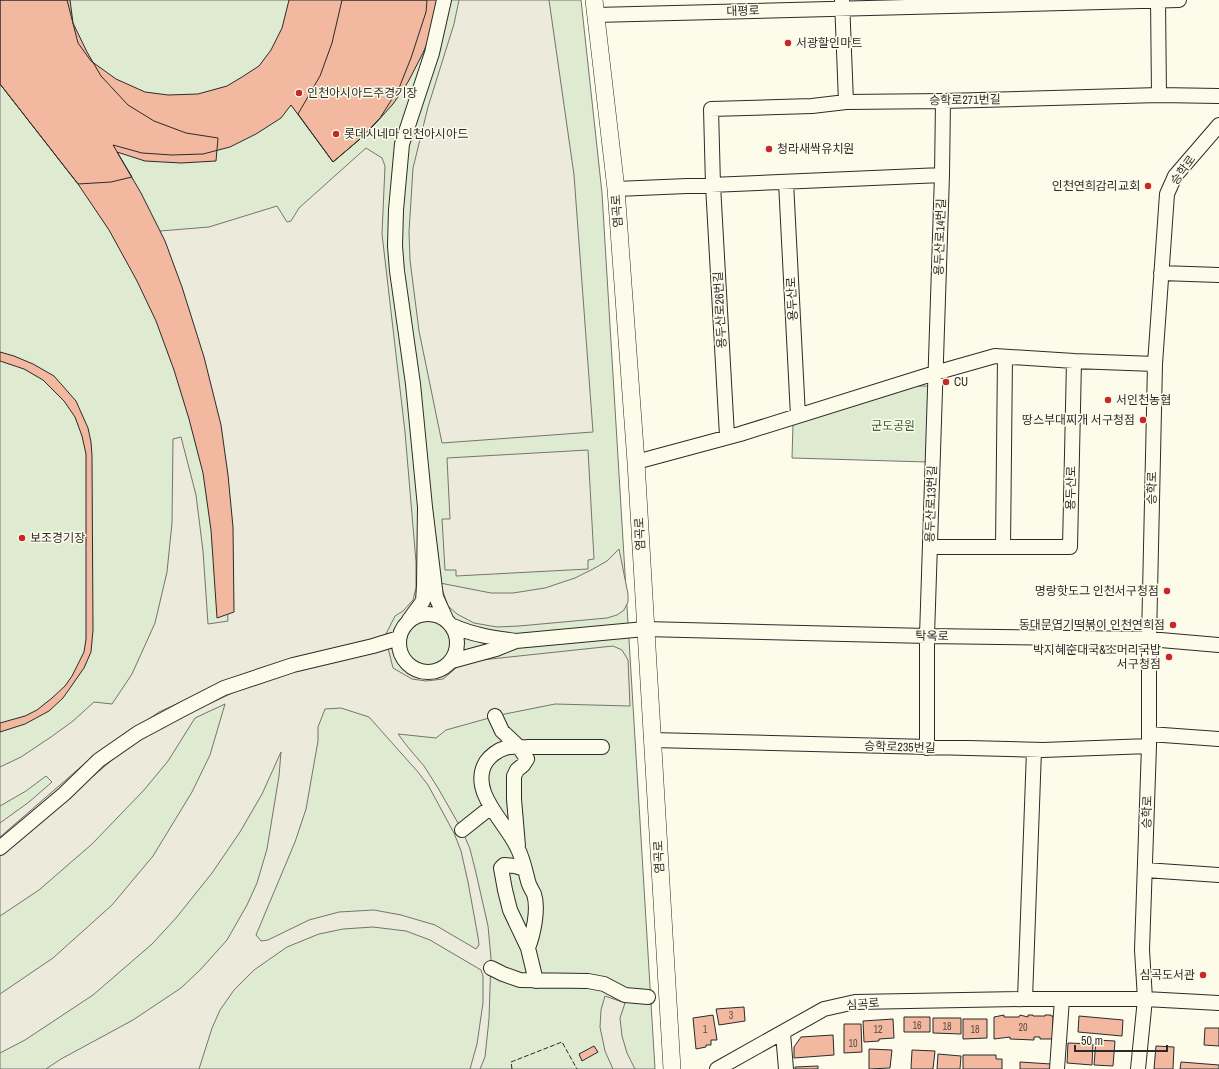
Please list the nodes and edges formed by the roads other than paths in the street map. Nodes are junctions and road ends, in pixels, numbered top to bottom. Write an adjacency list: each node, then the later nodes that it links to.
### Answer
1 (444, 0): 25 (street)
2 (1158, 0): 3 (street, 대평로); 4 (street, 대평로); 6 (street)
3 (1179, 0)
4 (842, 4): 5 (street, 대평로); 9 (street)
5 (594, 8): 15 (main road, 염곡로)
6 (1159, 95): 7 (street, 승학로271번길); 8 (street, 승학로271번길)
7 (1219, 96)
8 (943, 101): 9 (street, 승학로271번길); 12 (street, 용두산로14번길)
9 (846, 102): 10 (street, 승학로271번길)
10 (711, 109): 14 (street, 용두산로26번길)
11 (1219, 125): 16 (street, 승학로)
12 (942, 175): 13 (street); 21 (street, 용두산로14번길)
13 (786, 182): 14 (street); 22 (street, 용두산로)
14 (713, 185): 15 (street); 23 (street, 용두산로26번길)
15 (616, 189): 24 (main road, 염곡로)
16 (1161, 273): 17 (street); 20 (street, 승학로)
17 (1219, 275)
18 (1005, 357): 19 (street); 21 (street); 27 (street)
19 (1074, 361): 20 (street); 27 (street, 용두산로)
20 (1155, 364): 33 (street, 승학로)
21 (935, 373): 22 (street); 26 (street, 용두산로13번길)
22 (798, 416): 23 (street)
23 (728, 436): 24 (street)
24 (636, 462): 30 (main road, 염곡로)
25 (425, 507): 28 (street); 29 (street)
26 (930, 547): 27 (street, 용두산로); 31 (street, 용두산로13번길)
27 (1003, 547)
28 (410, 620): 29 (street); 32 (street)
29 (449, 622): 34 (street); 36 (street)
30 (645, 629): 31 (street, 탁옥로); 34 (street, 탁옥로); 39 (main road, 염곡로)
31 (927, 636): 33 (street, 탁옥로); 43 (street, 용두산로13번길)
32 (399, 638): 36 (street); 47 (street)
33 (1149, 639): 35 (street, 탁옥로); 40 (street, 승학로)
34 (516, 641): 36 (street)
35 (1219, 646)
36 (452, 661)
37 (495, 716): 41 (street)
38 (1219, 739): 40 (street, 승학로235번길)
39 (652, 740): 43 (street, 승학로235번길); 61 (main road, 염곡로)
40 (1149, 740): 44 (street, 승학로235번길); 50 (street, 승학로)
41 (519, 747): 42 (street); 45 (street); 48 (street)
42 (602, 747)
43 (927, 748): 44 (street, 승학로235번길)
44 (1034, 750): 56 (street)
45 (491, 807): 46 (street); 48 (street)
46 (462, 830)
47 (0, 848)
48 (518, 848): 49 (street)
49 (525, 869): 52 (street); 52 (street)
50 (1145, 870): 51 (street); 58 (street, 승학로)
51 (1219, 875)
52 (528, 948): 54 (street)
53 (491, 968): 54 (street)
54 (536, 981): 55 (street)
55 (648, 997)
56 (1025, 999): 57 (street, 심곡로); 60 (street, 심곡로)
57 (1062, 999): 58 (street, 심곡로); 64 (street)
58 (1145, 999): 59 (street, 심곡로); 65 (street, 승학로)
59 (1219, 1003)
60 (783, 1033): 62 (street, 심곡로); 63 (street)
61 (672, 1069)
62 (717, 1069)
63 (786, 1069)
64 (1057, 1069)
65 (1138, 1069)

